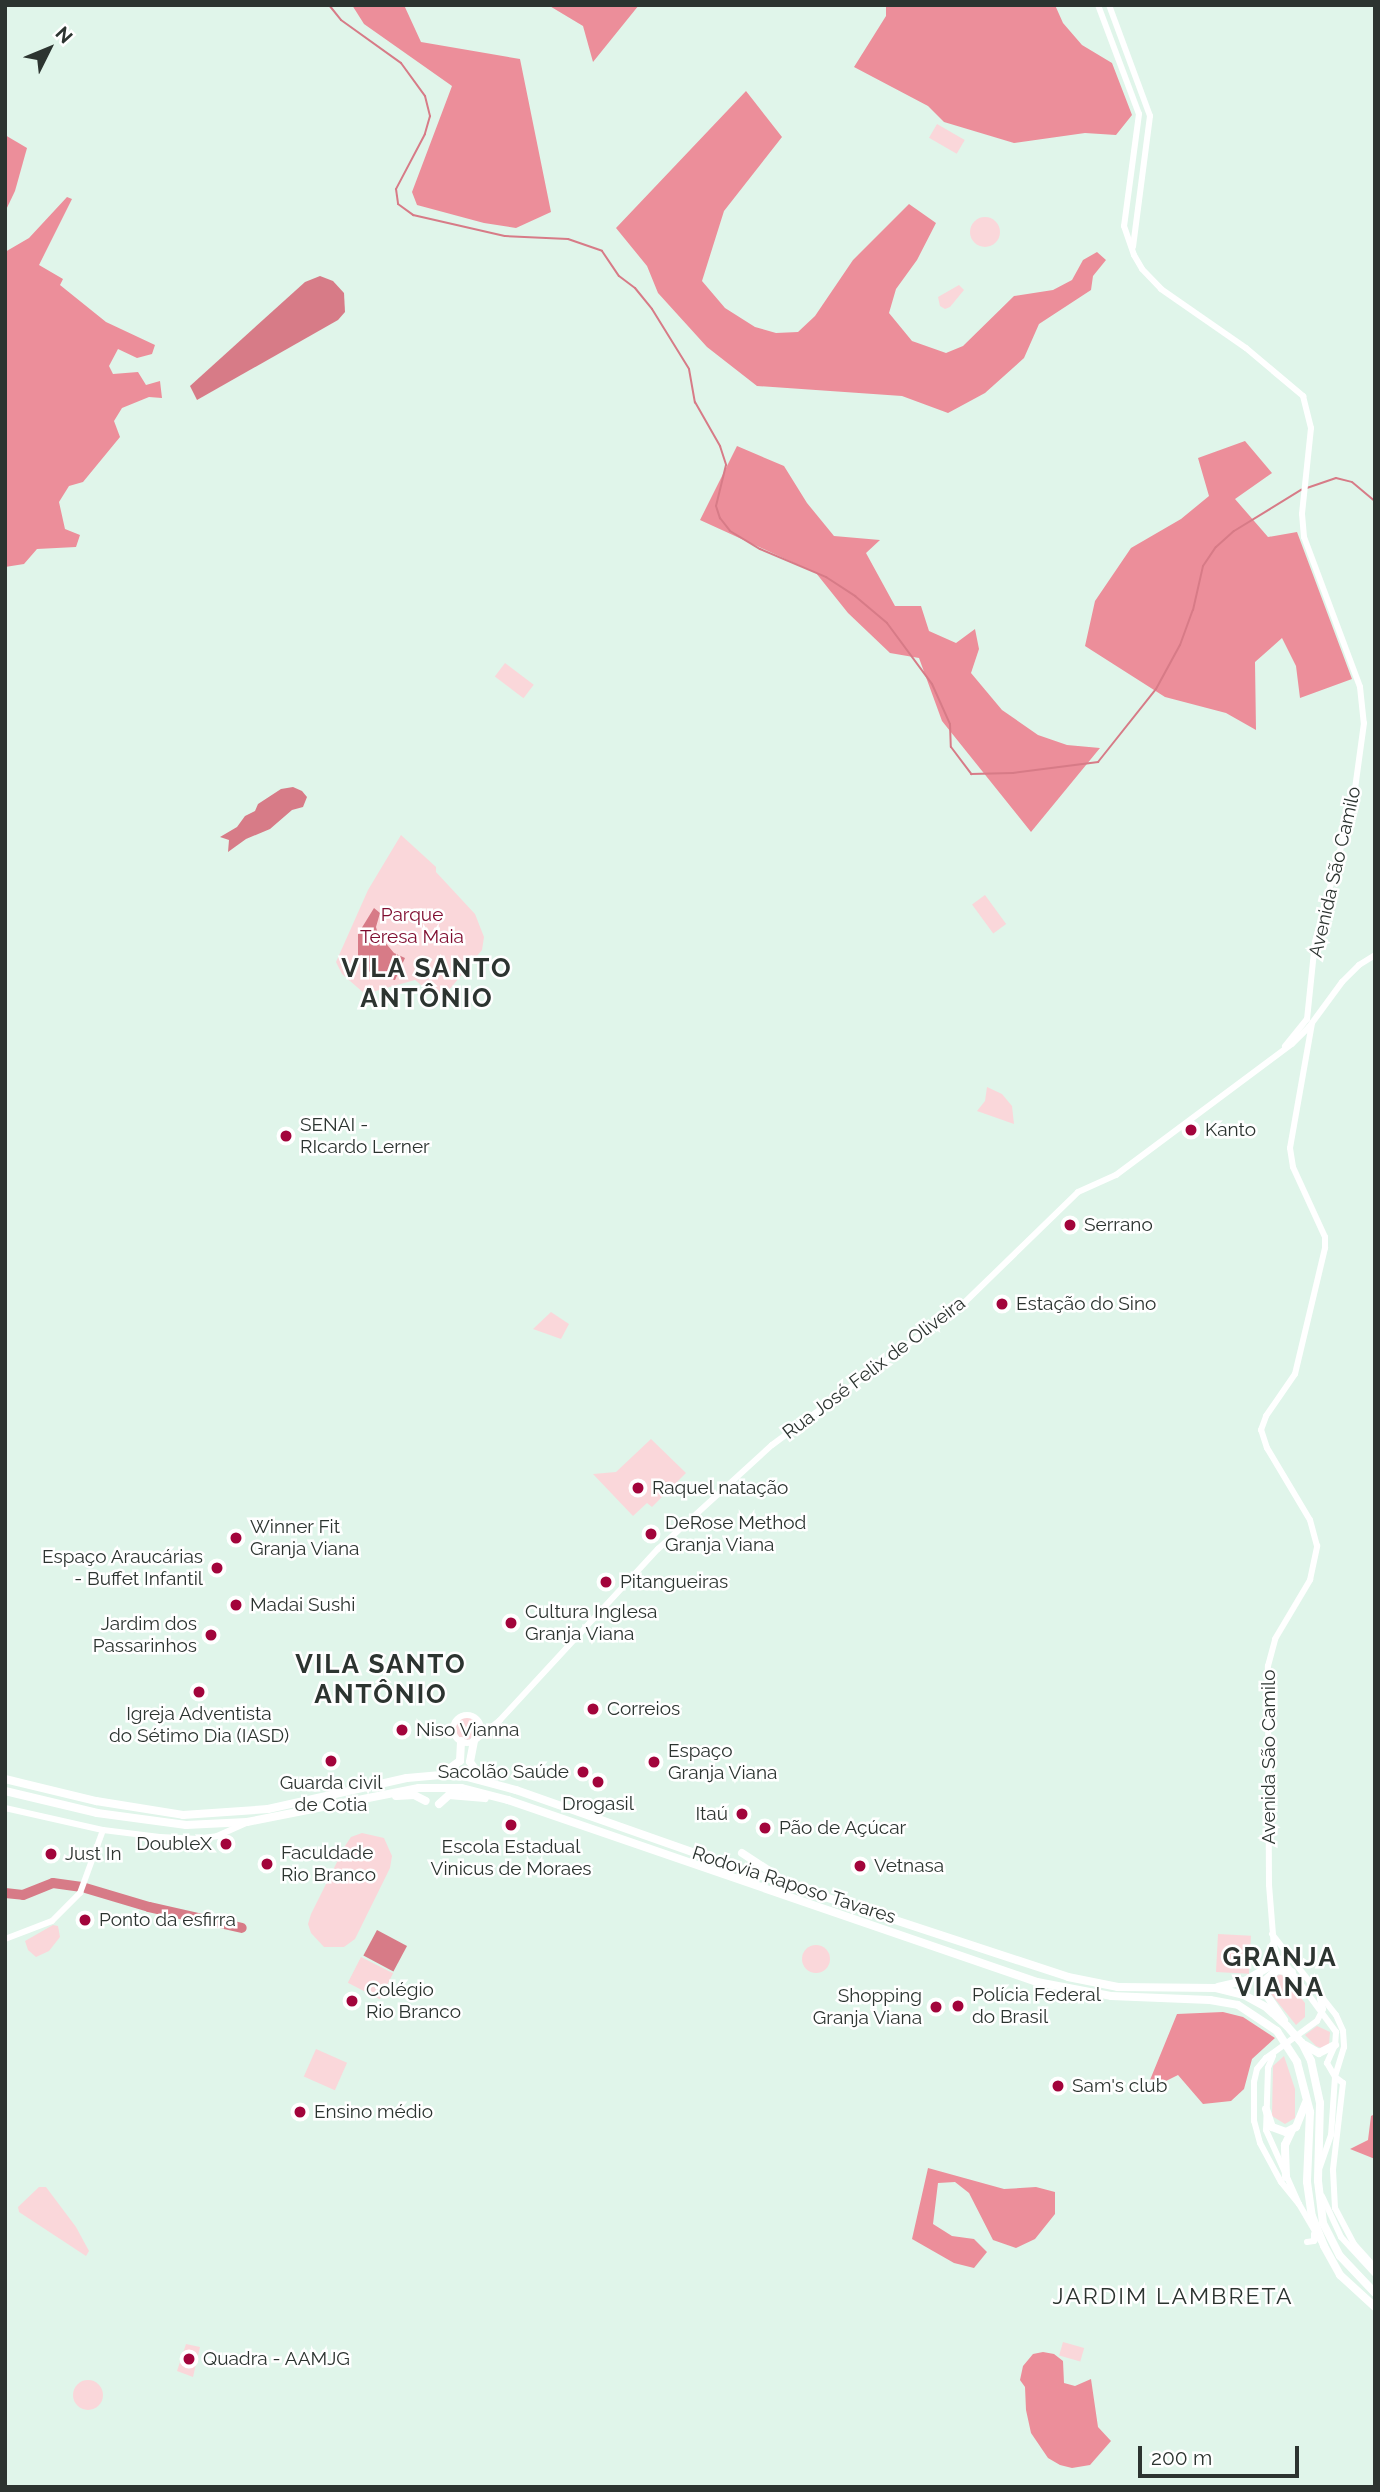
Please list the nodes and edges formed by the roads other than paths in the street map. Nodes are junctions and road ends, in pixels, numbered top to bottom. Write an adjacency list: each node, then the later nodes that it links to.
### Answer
1 (1098, 5): 4 (main road)
2 (1109, 5): 3 (main road)
3 (1116, 27): 4 (main road); 6 (main road)
4 (1106, 31): 5 (main road)
5 (1132, 170): 6 (main road); 7 (main road)
6 (1137, 211): 7 (main road); 8 (main road)
7 (1124, 226): 8 (main road, Avenida São Camilo)
8 (1133, 247): 10 (main road, Avenida São Camilo)
9 (1375, 955): 10 (main road, Rua José Felix de Oliveira)
10 (1310, 1021): 11 (main road, Rua José Felix de Oliveira); 12 (main road, Avenida São Camilo)
11 (1304, 1029): 12 (main road, Avenida São Camilo); 13 (main road, Rua José Felix de Oliveira)
12 (1308, 1041): 30 (main road, Avenida São Camilo)
13 (500, 1720): 14 (main road); 15 (main road, Rua José Felix de Oliveira)
14 (479, 1721): 15 (main road); 16 (main road)
15 (476, 1740): 16 (main road); 19 (highway)
16 (461, 1741): 17 (highway)
17 (441, 1775): 18 (highway, Rodovia Raposo Tavares); 19 (highway, Rodovia Raposo Tavares)
18 (5, 1779)
19 (485, 1782): 29 (highway, Rodovia Raposo Tavares)
20 (5, 1791): 26 (highway, Rodovia Raposo Tavares)
21 (376, 1797): 22 (highway, Rodovia Raposo Tavares); 23 (highway); 26 (highway, Rodovia Raposo Tavares)
22 (508, 1800): 24 (highway); 43 (highway, Rodovia Raposo Tavares)
23 (426, 1801)
24 (439, 1804)
25 (5, 1808): 27 (main road)
26 (247, 1822): 27 (main road)
27 (103, 1830): 31 (main road)
28 (742, 1853): 29 (highway)
29 (788, 1883): 35 (highway, Rodovia Raposo Tavares)
30 (1272, 1934): 32 (main road, Avenida São Camilo); 33 (main road)
31 (5, 1940)
32 (1273, 1946): 33 (highway)
33 (1284, 1960): 34 (main road); 35 (highway); 36 (main road)
34 (1292, 1972): 37 (main road); 38 (highway)
35 (1216, 1988): 38 (highway, Rodovia Raposo Tavares)
36 (1317, 1990): 37 (main road); 42 (main road)
37 (1316, 2020): 40 (main road); 41 (main road)
38 (1287, 2026): 39 (highway, Rodovia Raposo Tavares)
39 (1302, 2043): 40 (highway); 46 (highway, Rodovia Raposo Tavares)
40 (1335, 2045): 42 (main road)
41 (1277, 2052): 44 (main road); 49 (main road)
42 (1335, 2077): 46 (main road); 53 (main road)
43 (1308, 2095): 45 (highway); 51 (highway, Rodovia Raposo Tavares)
44 (1266, 2109): 45 (highway); 47 (main road)
45 (1293, 2130): 47 (highway)
46 (1319, 2168): 48 (highway, Rodovia Raposo Tavares)
47 (1286, 2177): 49 (main road)
48 (1318, 2181): 54 (main road); 55 (highway, Rodovia Raposo Tavares)
49 (1299, 2204): 50 (main road)
50 (1313, 2232): 51 (main road); 52 (main road)
51 (1321, 2241): 56 (highway, Rodovia Raposo Tavares)
52 (1307, 2242)
53 (1375, 2267)
54 (1375, 2274)
55 (1375, 2293)
56 (1375, 2307)

